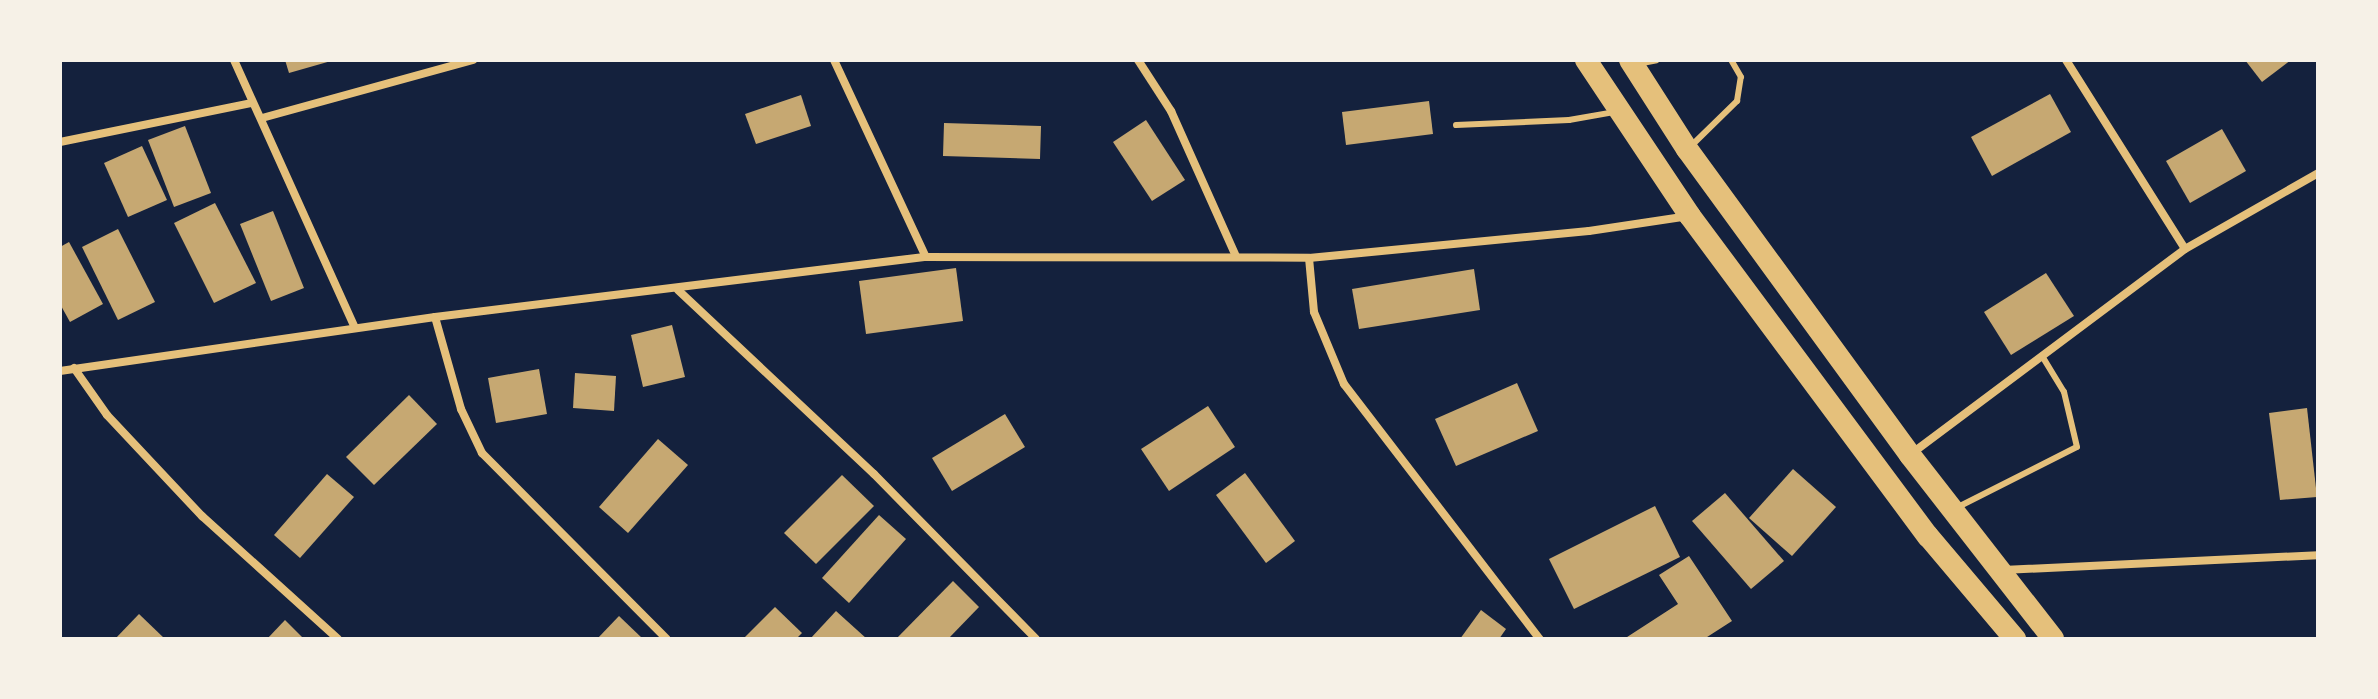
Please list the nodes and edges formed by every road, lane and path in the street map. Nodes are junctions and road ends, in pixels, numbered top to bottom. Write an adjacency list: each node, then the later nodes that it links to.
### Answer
1 (234, 60): 10 (street)
2 (473, 60): 12 (street)
3 (834, 60): 20 (street)
4 (1138, 60): 19 (street)
5 (1586, 60): 11 (highway)
6 (1657, 60): 9 (lane)
7 (1731, 60): 15 (lane)
8 (2066, 60): 18 (street)
9 (1632, 62): 15 (highway)
10 (252, 103): 12 (street); 14 (street)
11 (1619, 111): 13 (lane); 17 (highway)
12 (262, 118): 24 (street)
13 (1456, 125)
14 (60, 142)
15 (1687, 149): 28 (highway)
16 (2318, 173): 18 (street)
17 (1690, 216): 21 (street); 36 (highway)
18 (2185, 249): 25 (street)
19 (1236, 256): 20 (street); 21 (street)
20 (926, 257): 22 (street)
21 (1309, 258): 35 (street)
22 (678, 290): 23 (street); 34 (street)
23 (435, 317): 24 (street); 33 (street)
24 (355, 328): 26 (street)
25 (2042, 356): 28 (street); 29 (lane)
26 (74, 368): 27 (street); 32 (street)
27 (60, 371)
28 (1910, 455): 29 (highway)
29 (1953, 510): 31 (highway)
30 (2318, 555): 31 (street)
31 (1999, 570): 37 (highway)
32 (338, 639)
33 (667, 639)
34 (1036, 639)
35 (1540, 639)
36 (2015, 639)
37 (2053, 639)

